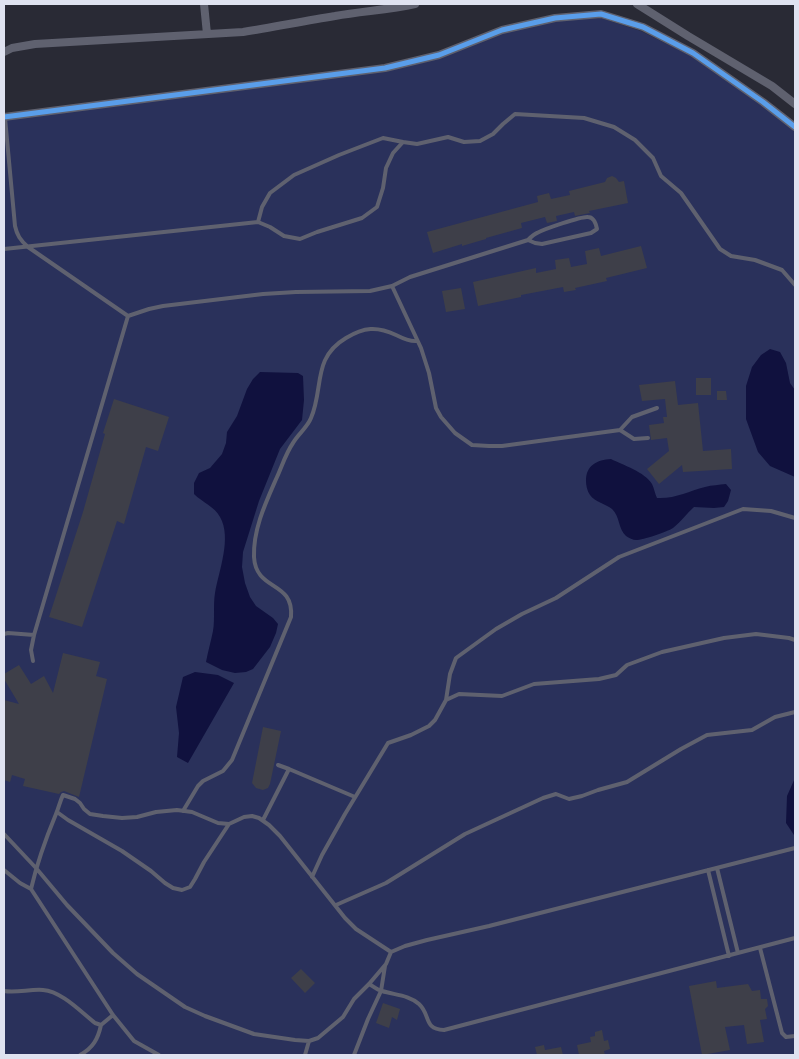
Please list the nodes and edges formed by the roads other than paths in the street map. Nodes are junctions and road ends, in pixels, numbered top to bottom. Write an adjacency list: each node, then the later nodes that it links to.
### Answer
1 (204, 4): 4 (street)
2 (416, 4): 4 (street)
3 (637, 4): 6 (street)
4 (207, 34): 5 (street)
5 (4, 52)
6 (795, 104)
7 (4, 117): 8 (street); 12 (lane)
8 (795, 127)
9 (404, 142): 10 (lane); 10 (lane); 14 (lane)
10 (258, 222): 12 (lane)
11 (528, 240): 11 (lane); 15 (lane)
12 (28, 247): 13 (lane); 16 (lane)
13 (4, 249)
14 (795, 285)
15 (392, 286): 16 (lane); 17 (lane)
16 (128, 316): 23 (lane)
17 (417, 341): 19 (lane); 31 (lane)
18 (657, 408): 19 (lane)
19 (620, 430): 20 (lane)
20 (648, 438)
21 (795, 518): 26 (lane)
22 (4, 634): 23 (lane)
23 (34, 636): 25 (lane)
24 (795, 640): 26 (lane)
25 (33, 661)
26 (446, 700): 30 (lane)
27 (795, 712): 43 (lane)
28 (278, 765): 29 (lane)
29 (289, 770): 30 (lane); 33 (lane)
30 (355, 797): 41 (lane)
31 (183, 811): 32 (lane); 34 (lane)
32 (57, 812): 34 (lane); 37 (lane)
33 (263, 820): 34 (lane); 41 (lane)
34 (229, 824)
35 (4, 834): 37 (lane)
36 (795, 848): 38 (lane)
37 (36, 868): 42 (lane); 56 (lane)
38 (717, 868): 40 (lane); 47 (lane)
39 (4, 870): 42 (lane)
40 (708, 870): 46 (lane); 48 (lane)
41 (312, 877): 43 (lane)
42 (31, 888): 53 (lane)
43 (336, 905): 46 (lane)
44 (795, 938): 45 (lane)
45 (760, 948): 47 (lane); 55 (lane)
46 (391, 952): 49 (lane)
47 (738, 953): 48 (lane)
48 (729, 956): 51 (lane)
49 (386, 964): 50 (lane); 51 (lane)
50 (369, 984): 51 (lane); 56 (lane)
51 (381, 991): 60 (lane)
52 (4, 992): 54 (lane)
53 (113, 1015): 54 (lane); 58 (lane)
54 (101, 1025): 57 (lane)
55 (795, 1036)
56 (309, 1041): 59 (lane)
57 (80, 1055)
58 (159, 1055)
59 (305, 1055)
60 (354, 1055)

